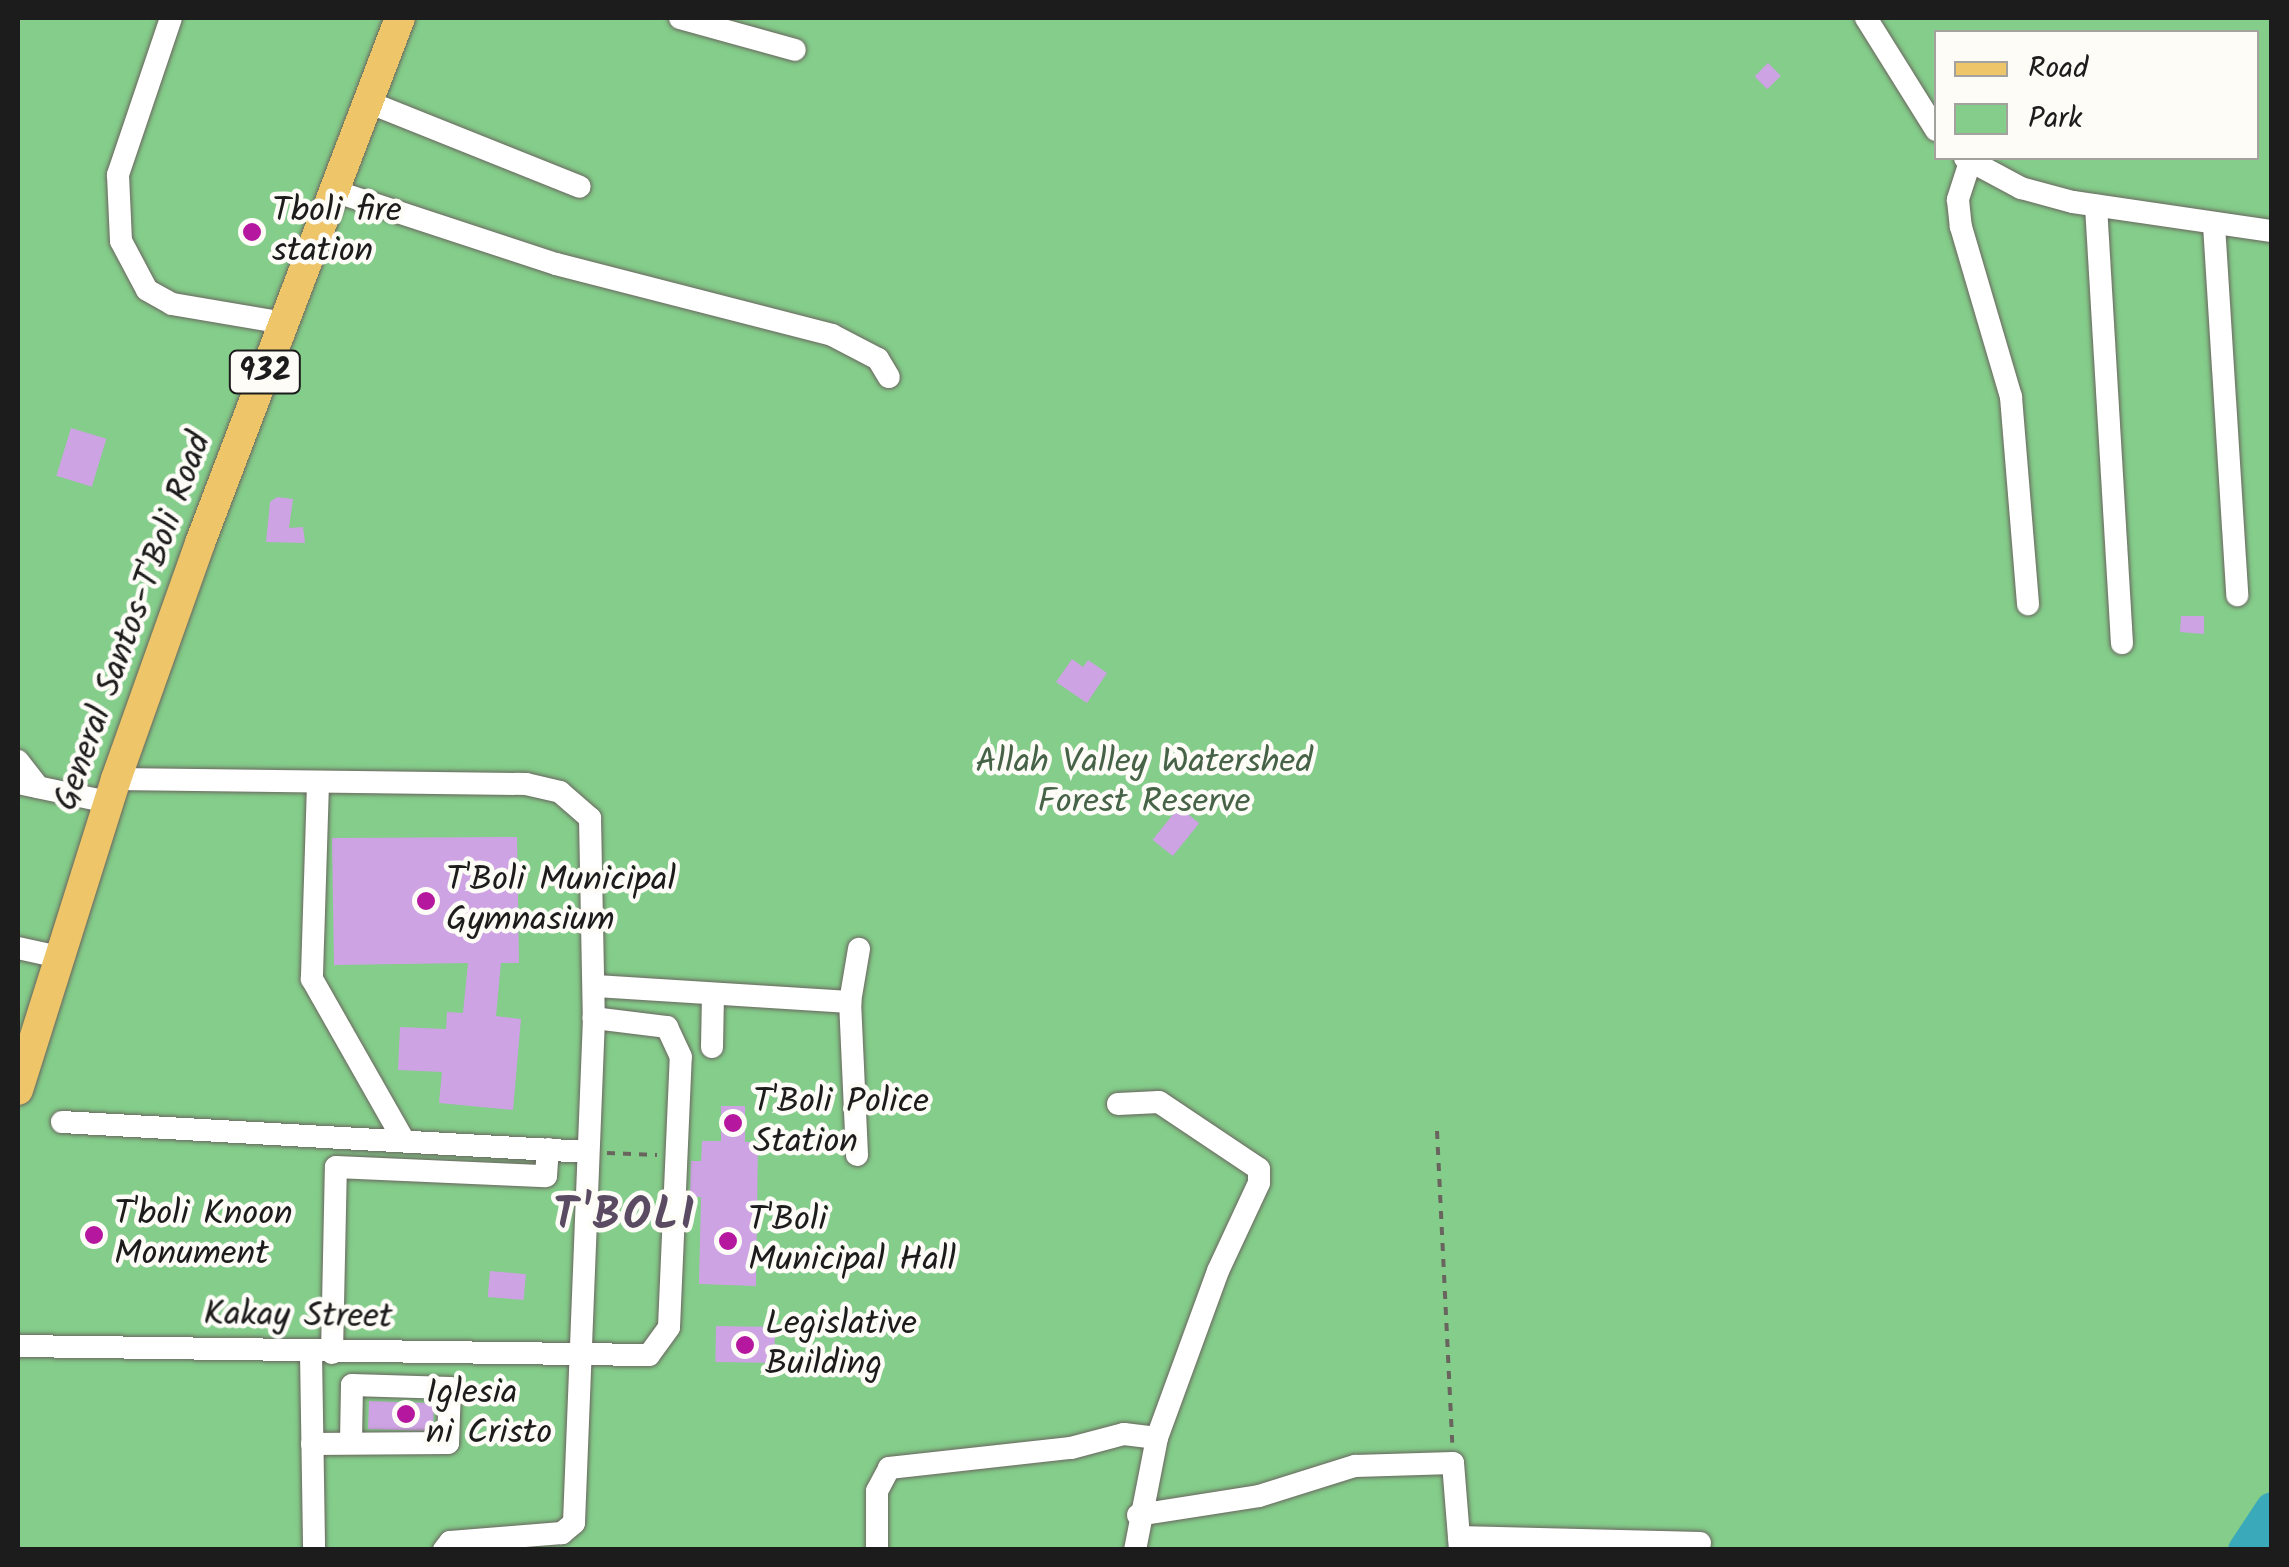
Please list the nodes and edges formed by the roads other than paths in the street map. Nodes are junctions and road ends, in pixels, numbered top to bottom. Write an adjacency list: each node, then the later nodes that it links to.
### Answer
1 (170, 18): 14 (street)
2 (400, 18): 6 (main road, General Santos-T'Boli Road / 932)
3 (680, 18): 5 (street)
4 (1866, 18): 7 (street)
5 (795, 50)
6 (368, 102): 9 (street); 10 (main road, General Santos-T'Boli Road / 932)
7 (1934, 127)
8 (1968, 160): 11 (street); 17 (street)
9 (580, 187)
10 (334, 191): 14 (main road, General Santos-T'Boli Road / 932); 15 (street)
11 (2096, 206): 12 (street); 18 (street)
12 (2214, 225): 13 (street); 16 (street)
13 (2272, 231)
14 (284, 323): 22 (main road, General Santos-T'Boli Road / 932)
15 (889, 377)
16 (2237, 595)
17 (2028, 604)
18 (2122, 643)
19 (18, 761): 21 (street)
20 (318, 784): 22 (street); 26 (street); 35 (street)
21 (28, 785): 22 (street)
22 (112, 791): 25 (main road, General Santos-T'Boli Road / 932)
23 (18, 948): 25 (street)
24 (859, 949): 28 (street)
25 (59, 958): 30 (main road, General Santos-T'Boli Road / 932)
26 (594, 986): 27 (street); 29 (street)
27 (713, 994): 28 (street); 31 (street)
28 (850, 1002): 38 (street)
29 (594, 1018): 37 (street); 41 (street, Kakay Street)
30 (26, 1035): 32 (main road, General Santos-T'Boli Road / 932)
31 (712, 1047)
32 (18, 1090)
33 (1118, 1104): 42 (street)
34 (62, 1122): 35 (street)
35 (404, 1142): 36 (street)
36 (548, 1150): 37 (street); 40 (street)
37 (587, 1152): 41 (street)
38 (857, 1155)
39 (18, 1346): 40 (street, Kakay Street)
40 (322, 1353): 41 (street, Kakay Street); 43 (street)
41 (576, 1355): 49 (street)
42 (1157, 1438): 45 (street); 50 (street)
43 (312, 1444): 44 (street); 48 (street)
44 (351, 1444): 44 (street)
45 (1138, 1515): 46 (street); 51 (street)
46 (1459, 1543): 47 (street)
47 (1700, 1543)
48 (314, 1550)
49 (444, 1550)
50 (876, 1550)
51 (1135, 1550)

